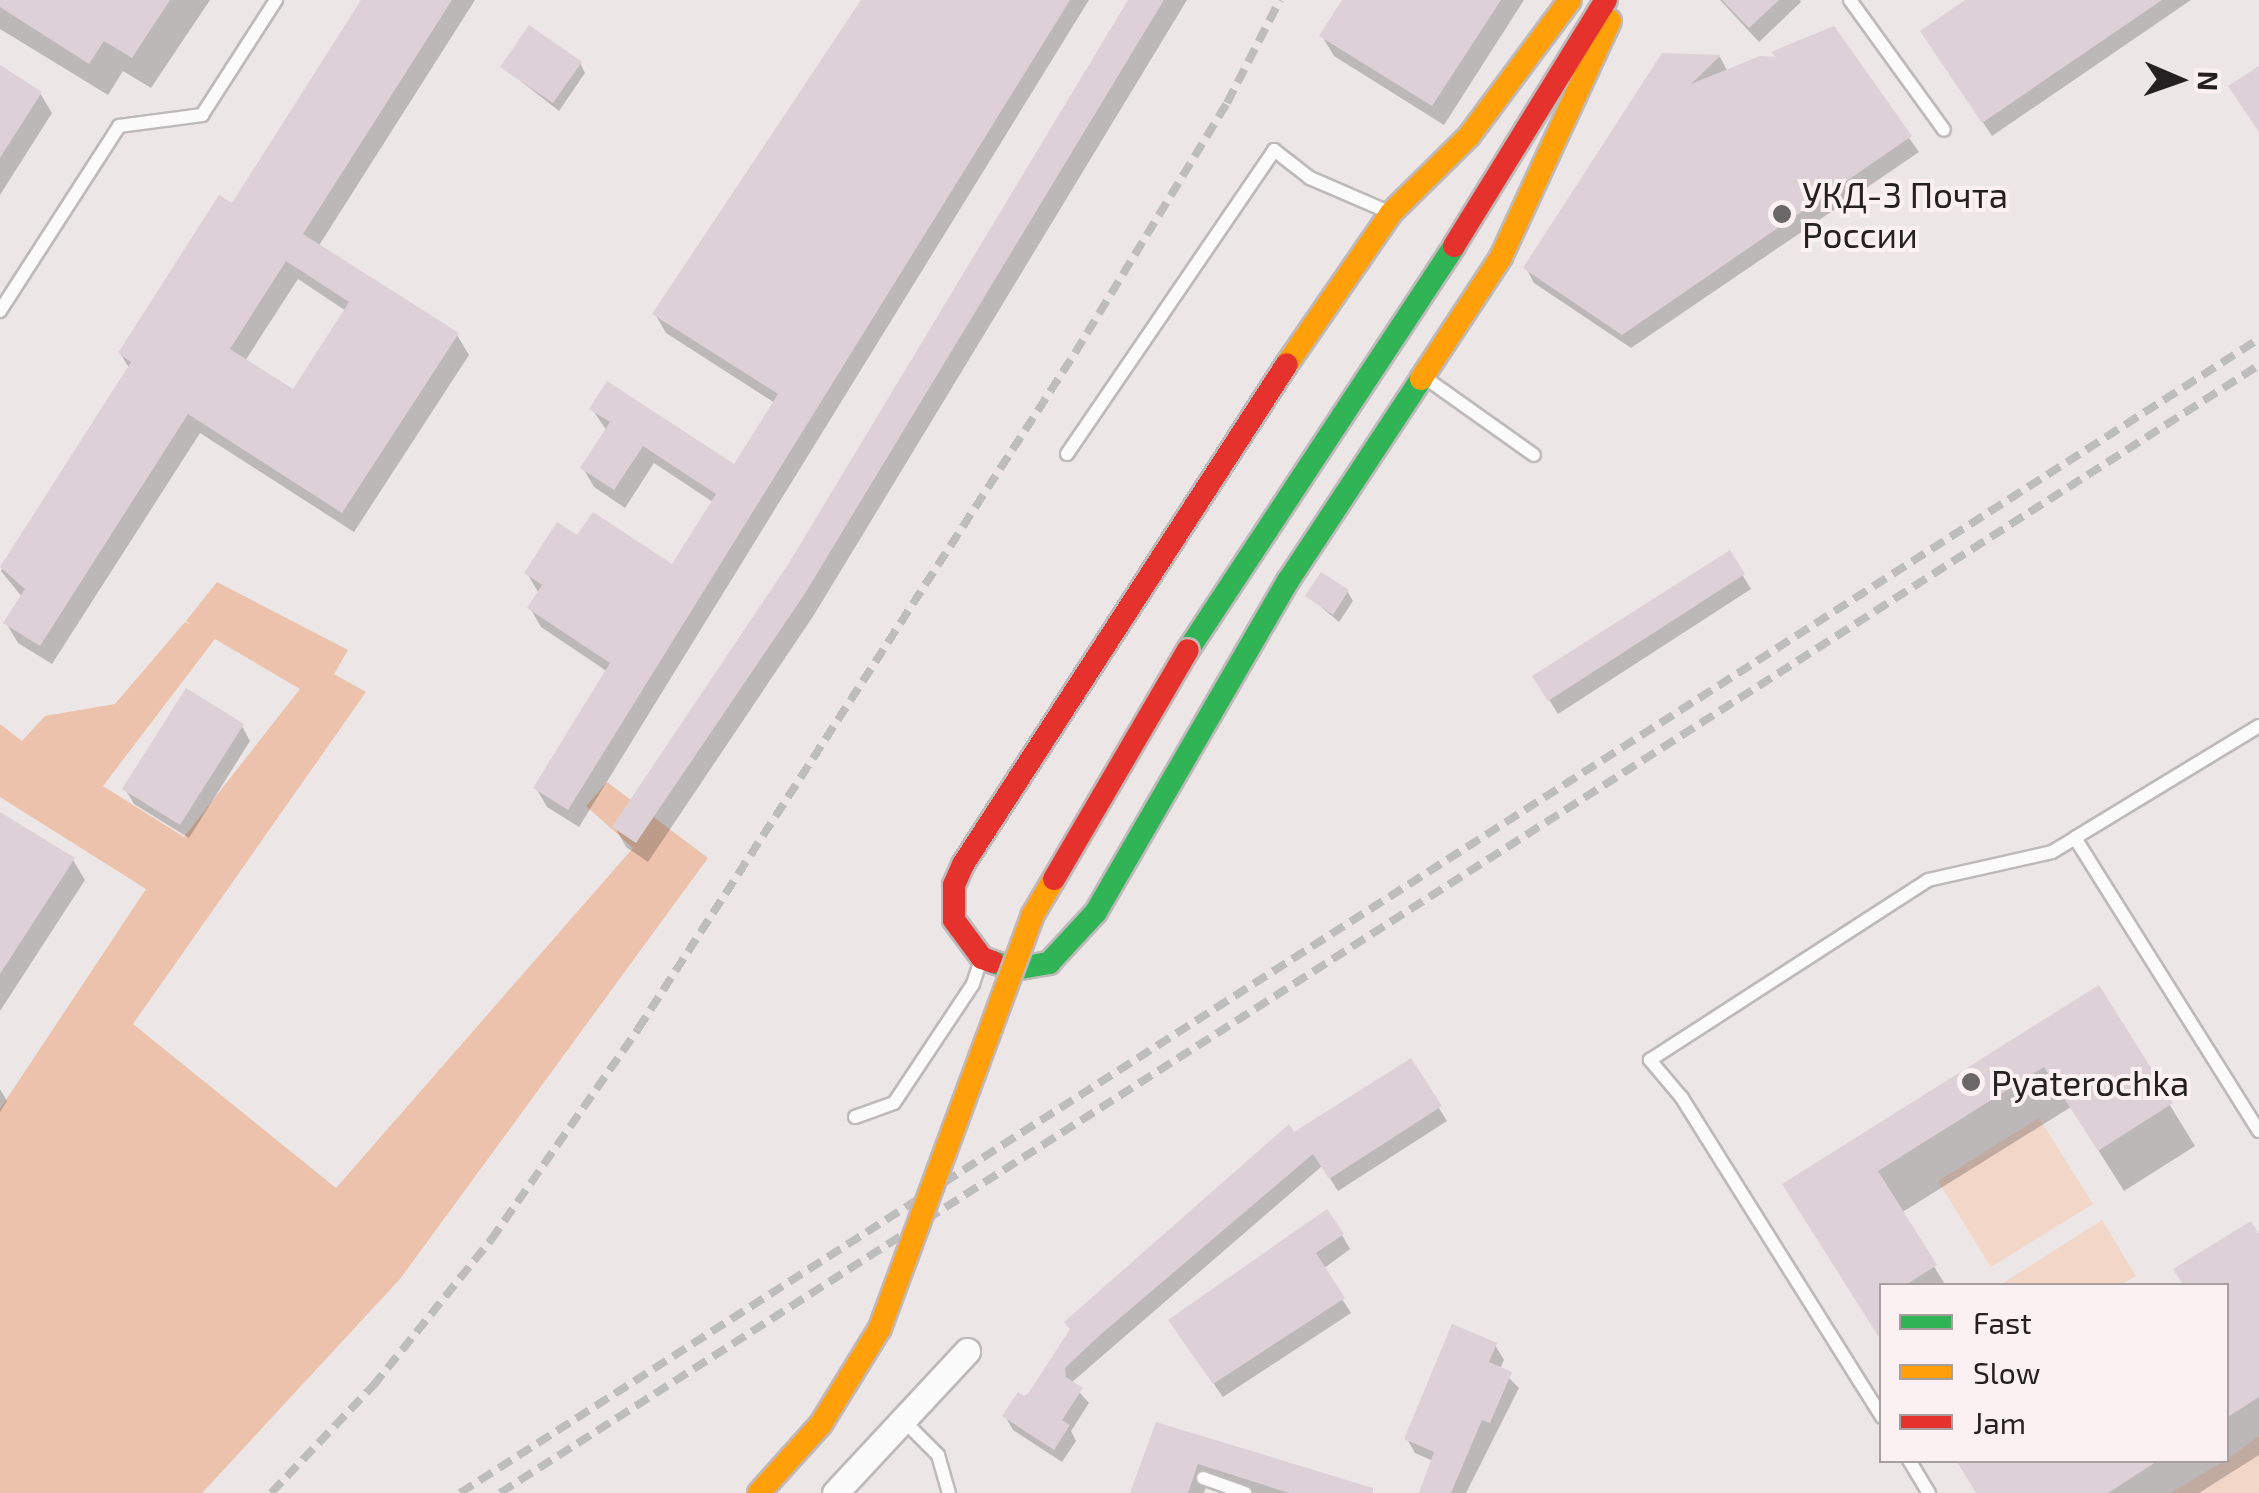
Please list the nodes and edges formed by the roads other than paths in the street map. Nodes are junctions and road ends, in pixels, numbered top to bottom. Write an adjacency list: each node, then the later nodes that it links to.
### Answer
1 (276, 0): 8 (lane)
2 (1570, 0): 7 (street)
3 (1606, 0): 22 (street, bridge)
4 (1618, 0): 9 (street)
5 (1850, 0): 6 (lane)
6 (1944, 130)
7 (1391, 214): 10 (lane); 14 (street)
8 (0, 311)
9 (1425, 378): 11 (lane); 14 (street)
10 (1068, 454)
11 (1534, 455)
12 (2259, 726): 13 (lane)
13 (2075, 838): 16 (lane); 18 (lane)
14 (982, 958): 15 (lane)
15 (854, 1117)
16 (2259, 1131)
17 (967, 1351): 19 (street)
18 (1879, 1412)
19 (902, 1419): 23 (street); 24 (lane)
20 (1911, 1463): 26 (lane)
21 (1202, 1478): 25 (lane)
22 (759, 1493)
23 (835, 1493)
24 (949, 1493)
25 (1246, 1493)
26 (1929, 1493)

